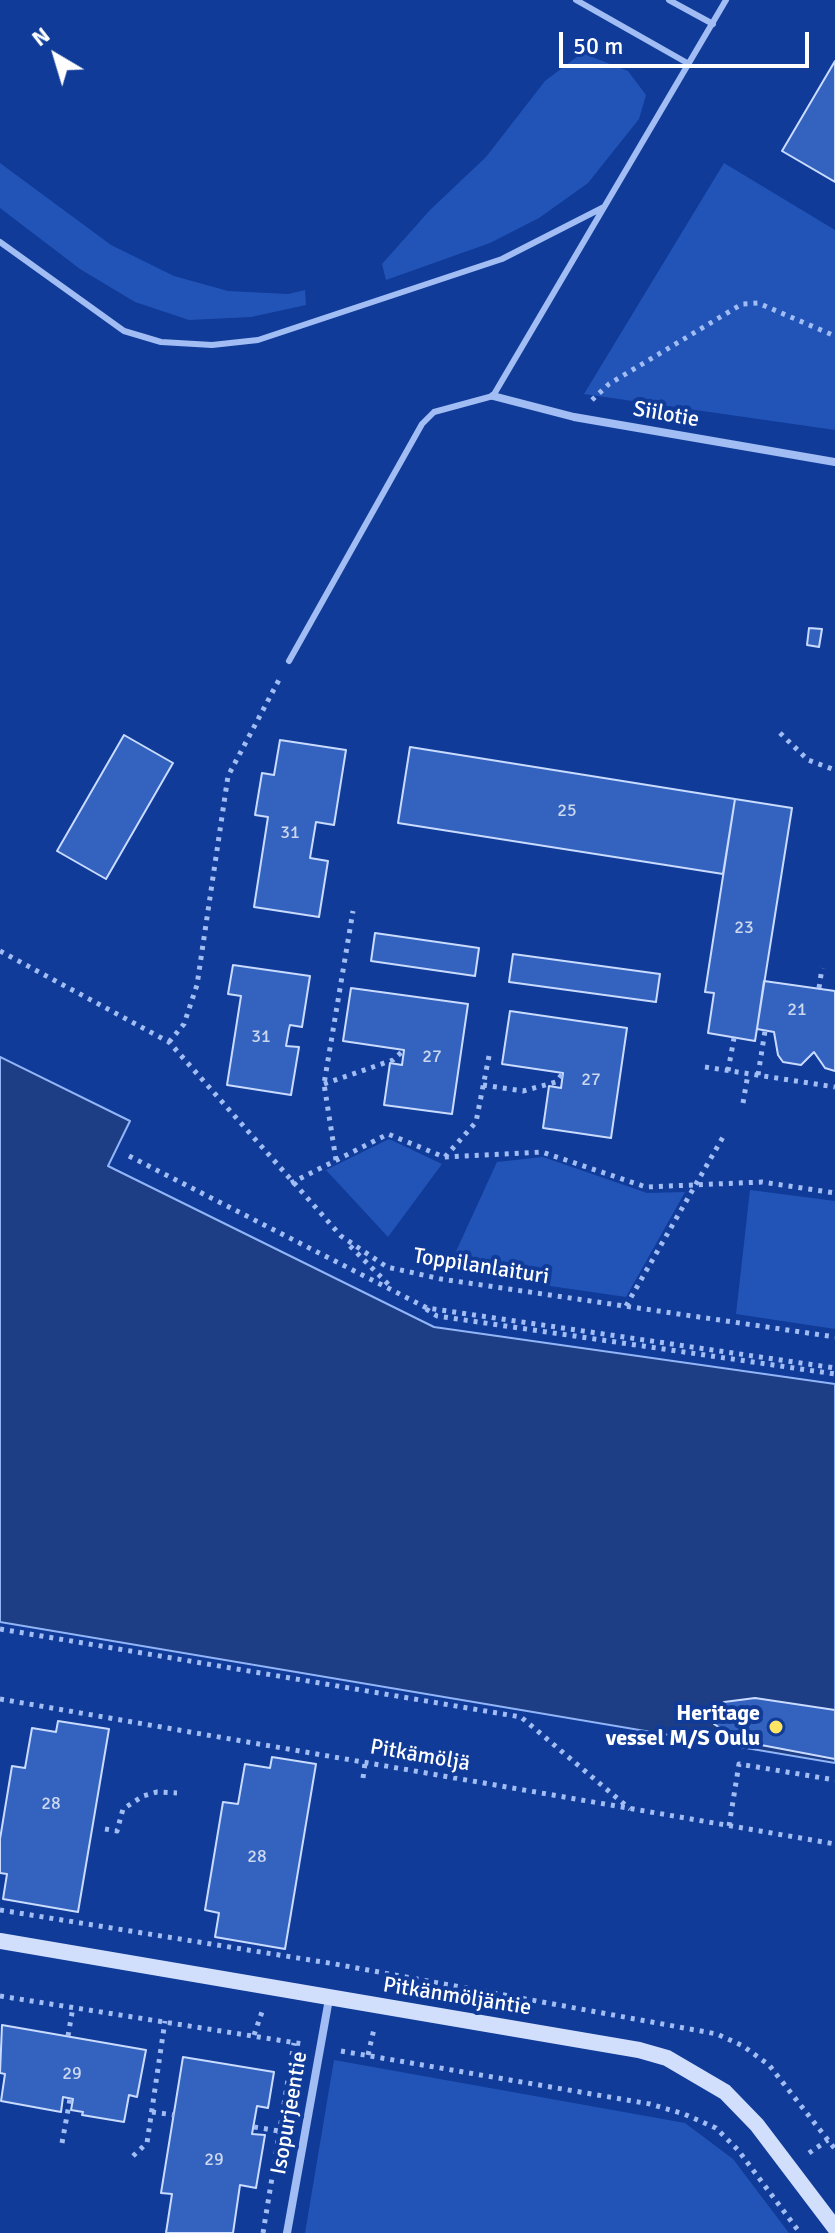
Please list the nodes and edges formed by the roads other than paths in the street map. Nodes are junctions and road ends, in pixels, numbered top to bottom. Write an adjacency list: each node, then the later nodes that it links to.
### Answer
1 (576, 0): 5 (lane)
2 (669, 0): 4 (lane)
3 (726, 0): 4 (lane)
4 (713, 24): 5 (lane)
5 (689, 64): 6 (lane)
6 (606, 206): 7 (lane); 8 (lane)
7 (0, 242)
8 (493, 396): 9 (street, Siilotie); 10 (lane)
9 (835, 462)
10 (289, 661)
11 (0, 1941): 12 (street, Pitkänmöljäntie)
12 (329, 1999): 13 (street, Pitkänmöljäntie); 14 (street, Isopurjeentie)
13 (835, 2228)
14 (287, 2233)

